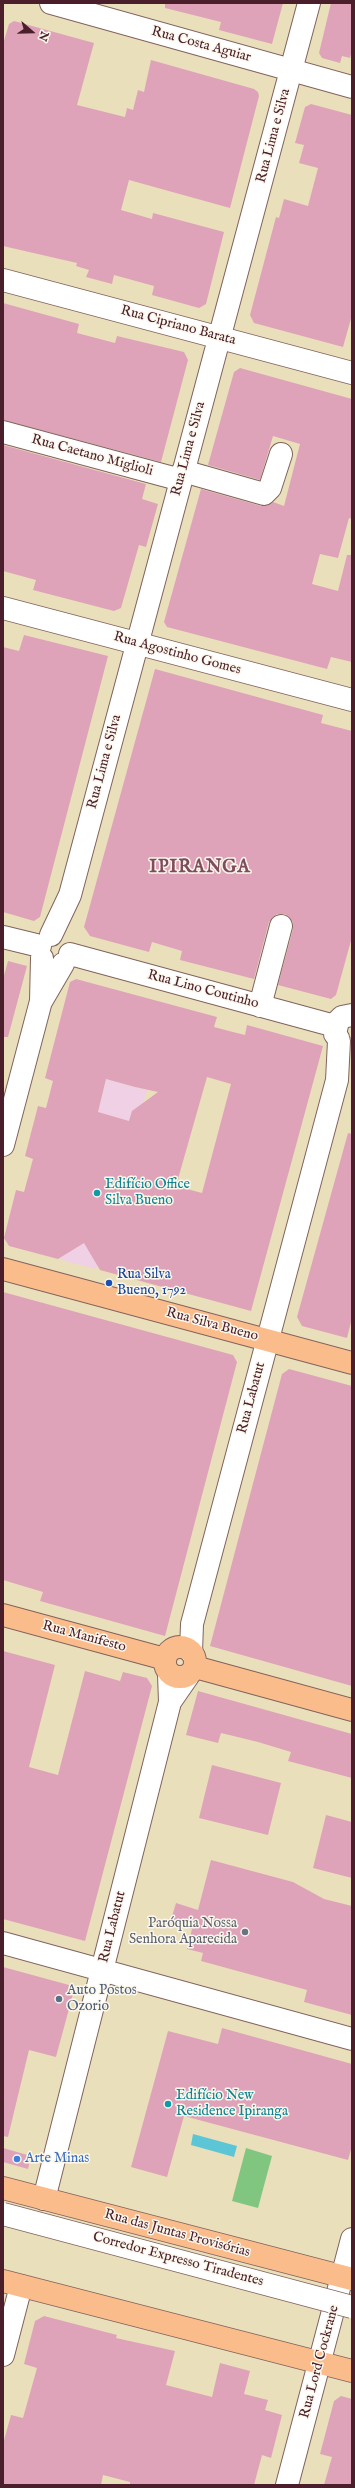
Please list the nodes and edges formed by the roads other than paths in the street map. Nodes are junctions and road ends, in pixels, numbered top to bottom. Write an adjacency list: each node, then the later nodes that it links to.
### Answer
1 (51, 3): 3 (street, Rua Costa Aguiar)
2 (309, 3): 3 (street, Rua Lima e Silva)
3 (292, 70): 4 (street, Rua Costa Aguiar); 6 (street, Rua Lima e Silva)
4 (352, 87)
5 (3, 280): 6 (street, Rua Cipriano Barata)
6 (220, 337): 7 (street, Rua Cipriano Barata); 10 (street, Rua Lima e Silva)
7 (352, 373)
8 (3, 432): 10 (street, Rua Caetano Miglioli)
9 (281, 454): 10 (street, Rua Caetano Miglioli)
10 (182, 475): 12 (street, Rua Lima e Silva)
11 (3, 608): 12 (street, Rua Agostinho Gomes)
12 (137, 644): 13 (street, Rua Agostinho Gomes); 16 (street, Rua Lima e Silva)
13 (352, 700)
14 (281, 926): 17 (street)
15 (3, 937): 16 (street, Rua Lino Coutinho)
16 (55, 949): 17 (street, Rua Lino Coutinho); 19 (street, Rua Lima e Silva)
17 (260, 1006): 18 (street, Rua Lino Coutinho)
18 (346, 1028): 21 (street, Rua Labatut)
19 (3, 1146)
20 (3, 1269): 21 (main road, Rua Silva Bueno)
21 (268, 1341): 22 (main road, Rua Silva Bueno); 24 (street, Rua Labatut)
22 (352, 1362)
23 (3, 1615): 24 (main road, Rua Manifesto)
24 (181, 1662): 25 (main road, Rua Manifesto); 27 (street, Rua Labatut)
25 (352, 1710)
26 (3, 1943): 27 (street)
27 (102, 1971): 28 (street); 30 (street, Rua Labatut)
28 (352, 2039)
29 (3, 2188): 30 (main road, Rua das Juntas Provisórias)
30 (44, 2199): 34 (main road, Rua das Juntas Provisórias)
31 (3, 2214): 34 (street, Corredor Expresso Tiradentes, bridge)
32 (352, 2239): 34 (street, Rua Lord Cockrane)
33 (12, 2283): 35 (street); 36 (main road)
34 (346, 2288): 36 (street, Rua Lord Cockrane)
35 (3, 2355)
36 (322, 2355): 37 (main road); 38 (street, Rua Lord Cockrane)
37 (352, 2371)
38 (287, 2485)

